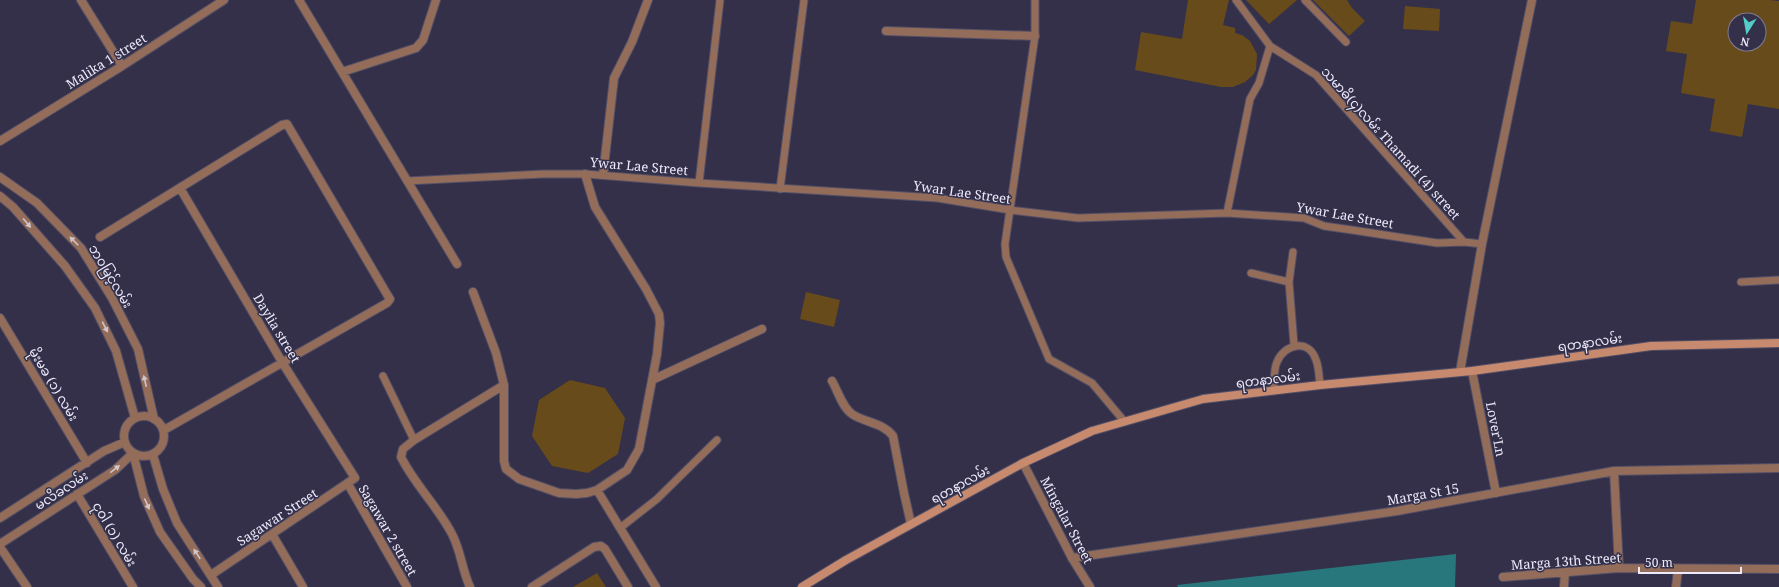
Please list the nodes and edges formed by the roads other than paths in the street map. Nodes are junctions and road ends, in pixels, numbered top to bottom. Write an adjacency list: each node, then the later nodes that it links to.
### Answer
1 (81, 0): 16 (street)
2 (224, 0): 16 (street, Malika 1 street)
3 (299, 0): 17 (street)
4 (436, 0): 17 (street)
5 (648, 0): 20 (street)
6 (720, 0): 23 (lane)
7 (804, 0): 25 (lane)
8 (1035, 0): 13 (lane)
9 (1236, 0): 15 (lane, သမာဓိ(၄)လမ်း Thamadi (4) street)
10 (1305, 0): 14 (lane)
11 (1532, 0): 31 (street)
12 (886, 31): 13 (street)
13 (1035, 36): 27 (lane)
14 (1346, 42)
15 (1270, 46): 28 (lane); 30 (lane, သမာဓိ(၄)လမ်း Thamadi (4) street)
16 (122, 66): 18 (street, Malika 1 street)
17 (342, 72): 22 (street)
18 (0, 141)
19 (585, 174): 20 (lane, Ywar Lae Street); 22 (lane, Ywar Lae Street); 47 (street)
20 (603, 175): 23 (lane, Ywar Lae Street)
21 (0, 177): 53 (street, ဘ၀မြင့်လမ်း, one-way to 21)
22 (407, 181): 33 (street)
23 (699, 183): 25 (lane, Ywar Lae Street)
24 (180, 188): 29 (street); 43 (street, Daylia street); 43 (street)
25 (780, 188): 27 (lane, Ywar Lae Street)
26 (0, 196): 52 (street, one-way to 52)
27 (1010, 210): 28 (lane, Ywar Lae Street); 54 (lane)
28 (1227, 213): 30 (lane, Ywar Lae Street)
29 (100, 237)
30 (1464, 242): 31 (lane)
31 (1482, 244): 45 (street)
32 (1293, 252): 36 (lane)
33 (457, 264)
34 (1251, 273): 36 (lane)
35 (1779, 280): 37 (lane)
36 (1289, 282): 42 (lane)
37 (1741, 282)
38 (473, 292): 50 (street)
39 (0, 318): 61 (street, မိုးမခ (၁) လမ်း)
40 (762, 330): 47 (street)
41 (1779, 343): 44 (main road, ရတနာလမ်း)
42 (1294, 345): 49 (lane); 51 (lane)
43 (282, 362): 55 (street); 65 (street, Daylia street)
44 (1472, 371): 45 (main road, ရတနာလမ်း); 68 (street, Lover'Ln)
45 (1460, 372): 49 (main road, ရတနာလမ်း)
46 (383, 376): 56 (lane)
47 (652, 380): 67 (street)
48 (832, 381): 71 (street)
49 (1320, 384): 51 (main road, ရတနာလမ်း)
50 (504, 385): 56 (street); 67 (street)
51 (1274, 390): 54 (main road, ရတနာလမ်း)
52 (135, 418): 53 (street); 58 (street)
53 (154, 419): 55 (street)
54 (1124, 421): 62 (main road, ရတနာလမ်း)
55 (164, 430): 60 (street)
56 (414, 440): 88 (street)
57 (717, 440): 72 (lane)
58 (125, 442): 59 (street); 61 (street, မလိခလမ်း)
59 (133, 453): 60 (street); 69 (street, မလိခလမ်း, one-way to 59); 84 (street, one-way to 84)
60 (153, 455): 80 (street, one-way to 60)
61 (87, 463): 70 (street, မလိခလမ်း)
62 (1023, 463): 71 (main road, ရတနာလမ်း); 75 (street, Mingalar Street)
63 (1779, 468): 64 (street, Marga St 15)
64 (1614, 471): 68 (street, Marga St 15); 76 (street)
65 (355, 478): 66 (street, Sagawar Street)
66 (348, 484): 73 (street, Sagawar Street); 87 (street, Sagawar 2 street)
67 (597, 490): 72 (street)
68 (1496, 493): 75 (street, Marga St 15)
69 (77, 494): 74 (street, မလိခလမ်း); 83 (street, ငုဝါ (၁) လမ်း)
70 (0, 518)
71 (911, 524): 92 (main road, ရတနာလမ်း)
72 (620, 528): 91 (street)
73 (272, 534): 80 (street, Sagawar Street); 86 (street)
74 (0, 546): 82 (street)
75 (1072, 558): 93 (street, Mingalar Street)
76 (1619, 568): 77 (street, Marga 13th Street); 79 (street, Marga 13th Street)
77 (1678, 569): 78 (street, Marga 13th Street); 95 (street)
78 (1779, 569)
79 (1565, 572): 81 (street, Marga 13th Street); 94 (street)
80 (211, 574): 85 (street)
81 (1503, 577)
82 (27, 587)
83 (132, 587)
84 (201, 587)
85 (218, 587)
86 (303, 587)
87 (408, 587)
88 (470, 587)
89 (532, 587): 90 (street)
90 (628, 587)
91 (656, 587)
92 (802, 587)
93 (1090, 587)
94 (1564, 587)
95 (1676, 587)

